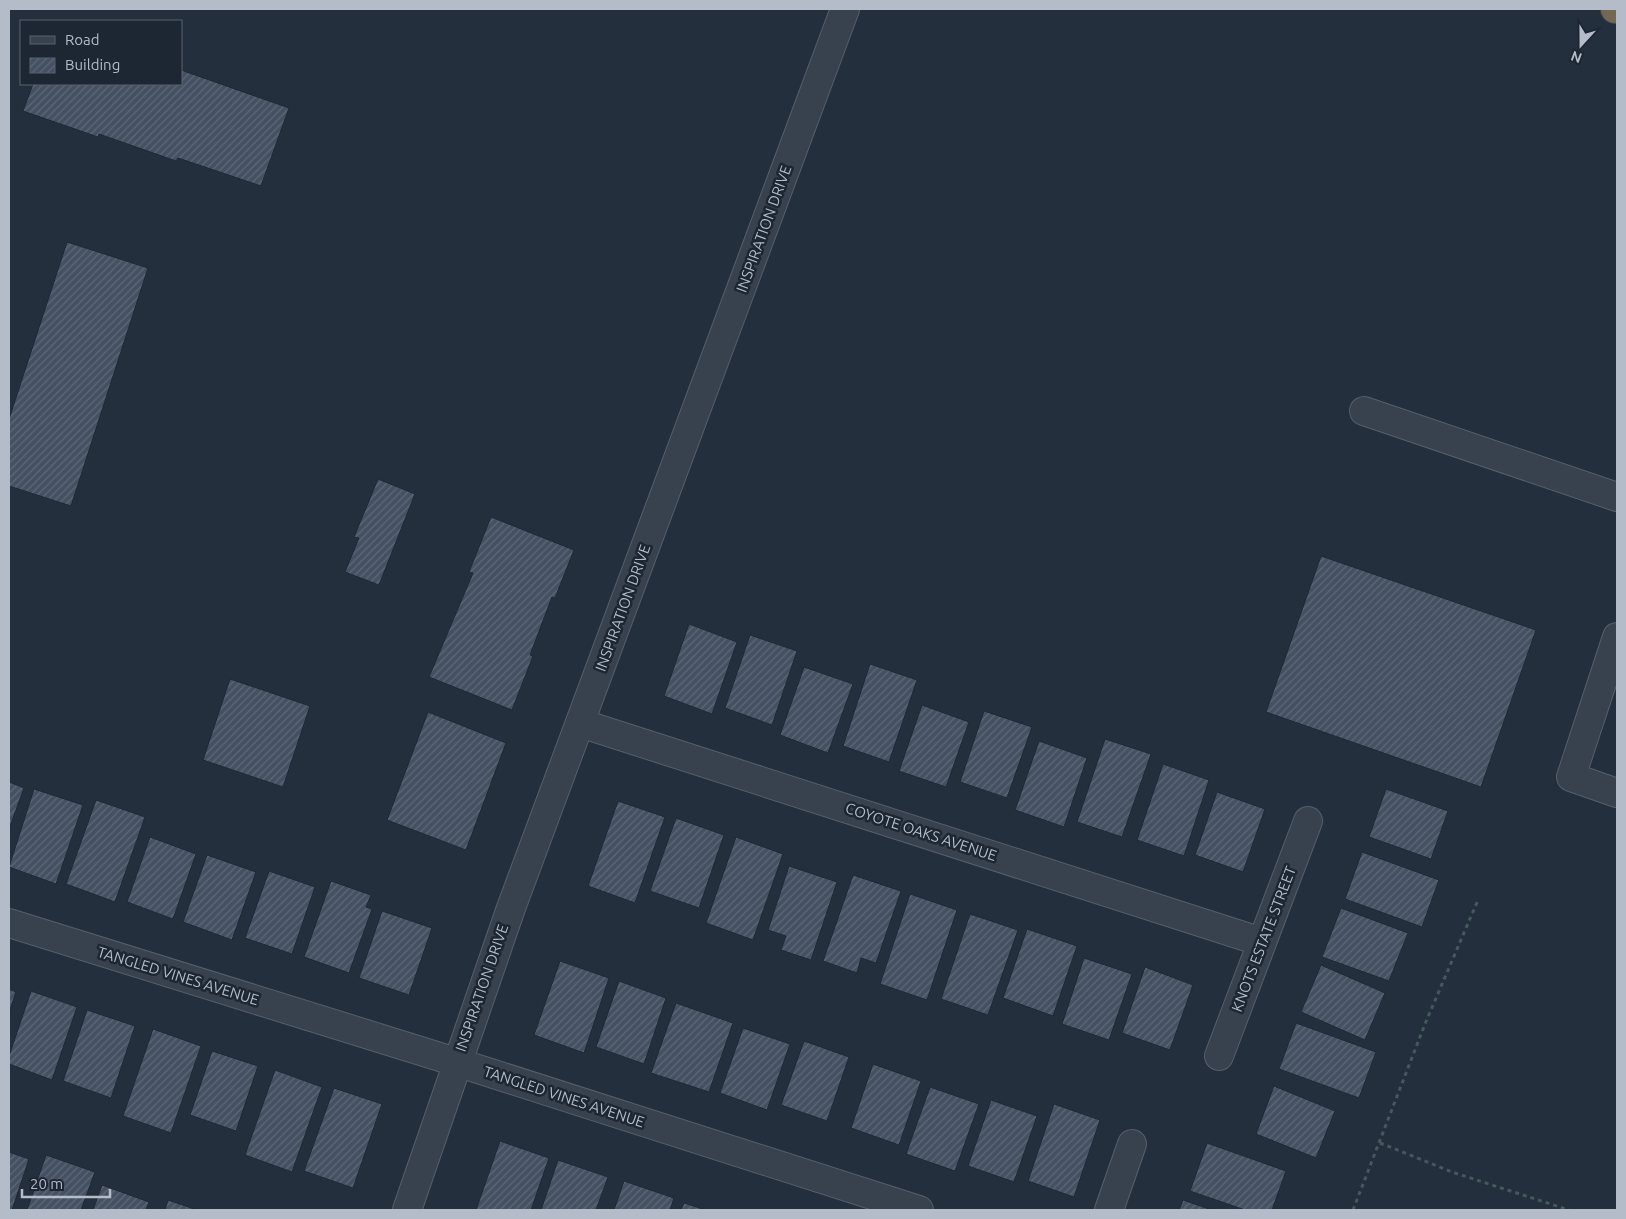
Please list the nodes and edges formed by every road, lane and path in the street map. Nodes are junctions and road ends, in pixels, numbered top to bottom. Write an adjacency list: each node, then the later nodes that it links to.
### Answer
1 (845, 9): 5 (street, INSPIRATION DRIVE)
2 (1364, 411): 3 (street)
3 (1617, 497)
4 (1617, 637): 6 (street)
5 (580, 723): 10 (street, COYOTE OAKS AVENUE); 12 (street, INSPIRATION DRIVE)
6 (1617, 793)
7 (1308, 821): 10 (street, KNOTS ESTATE STREET)
8 (1478, 900): 13 (path)
9 (9, 923): 12 (street, TANGLED VINES AVENUE)
10 (1262, 942): 11 (street, KNOTS ESTATE STREET)
11 (1219, 1056)
12 (456, 1062): 15 (street, INSPIRATION DRIVE); 16 (street, TANGLED VINES AVENUE)
13 (1380, 1142): 18 (path); 19 (path)
14 (1132, 1144): 17 (street)
15 (407, 1210)
16 (919, 1210)
17 (1109, 1210)
18 (1353, 1210)
19 (1569, 1210)

